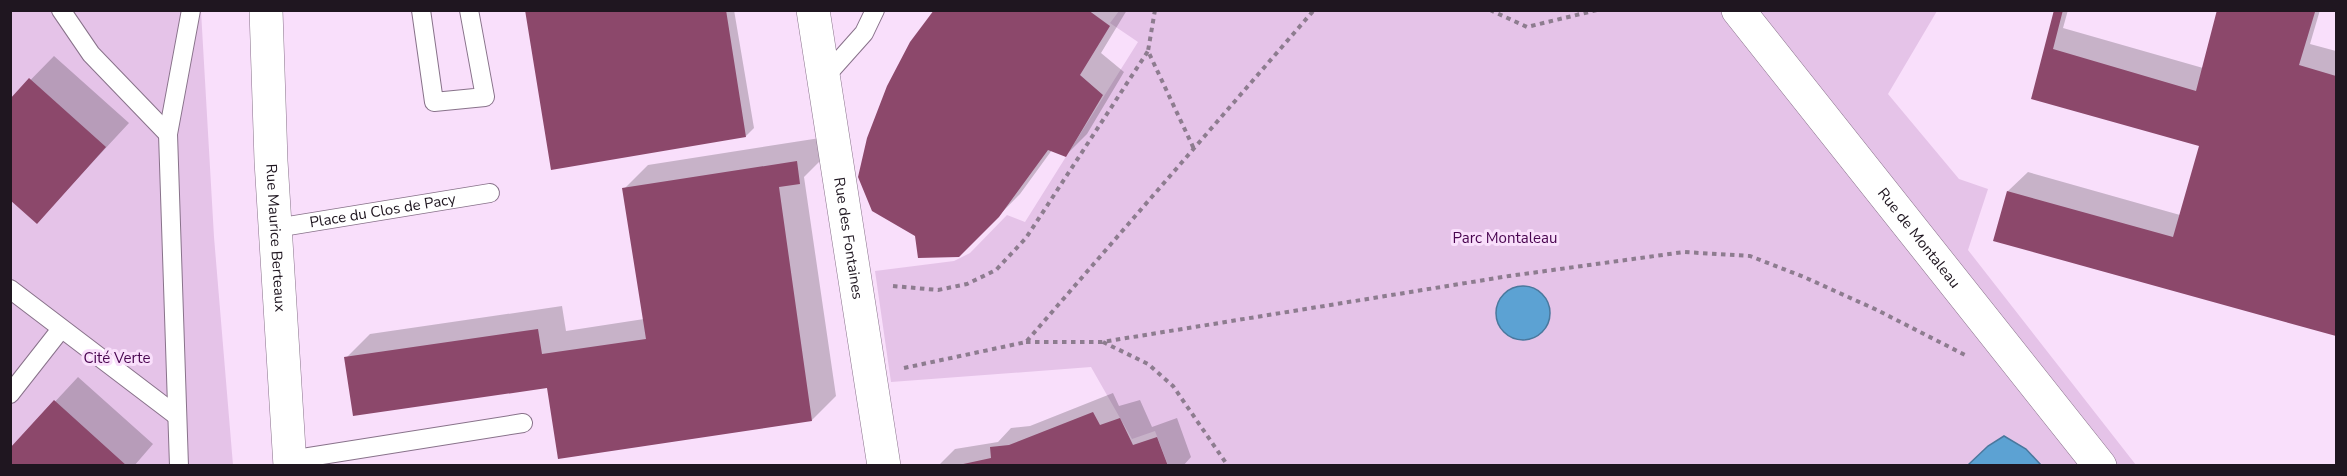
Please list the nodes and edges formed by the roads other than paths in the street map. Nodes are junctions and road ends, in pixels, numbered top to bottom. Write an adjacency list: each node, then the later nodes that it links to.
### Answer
1 (61, 10): 10 (lane)
2 (191, 10): 10 (lane)
3 (266, 10): 12 (street, Rue Maurice Berteaux)
4 (421, 10): 5 (lane)
5 (469, 10)
6 (813, 10): 9 (street, Rue des Fontaines)
7 (875, 10): 9 (lane)
8 (1738, 10): 21 (street, Rue de Montaleau)
9 (823, 79): 20 (street, Rue des Fontaines)
10 (168, 134): 16 (lane)
11 (490, 193): 12 (lane, Place du Clos de Pacy)
12 (276, 228): 18 (street, Rue Maurice Berteaux)
13 (10, 289): 14 (lane)
14 (61, 329): 15 (lane); 16 (lane)
15 (10, 394)
16 (177, 416): 19 (lane)
17 (523, 423): 18 (lane)
18 (290, 463)
19 (179, 465)
20 (884, 465)
21 (2100, 465)

